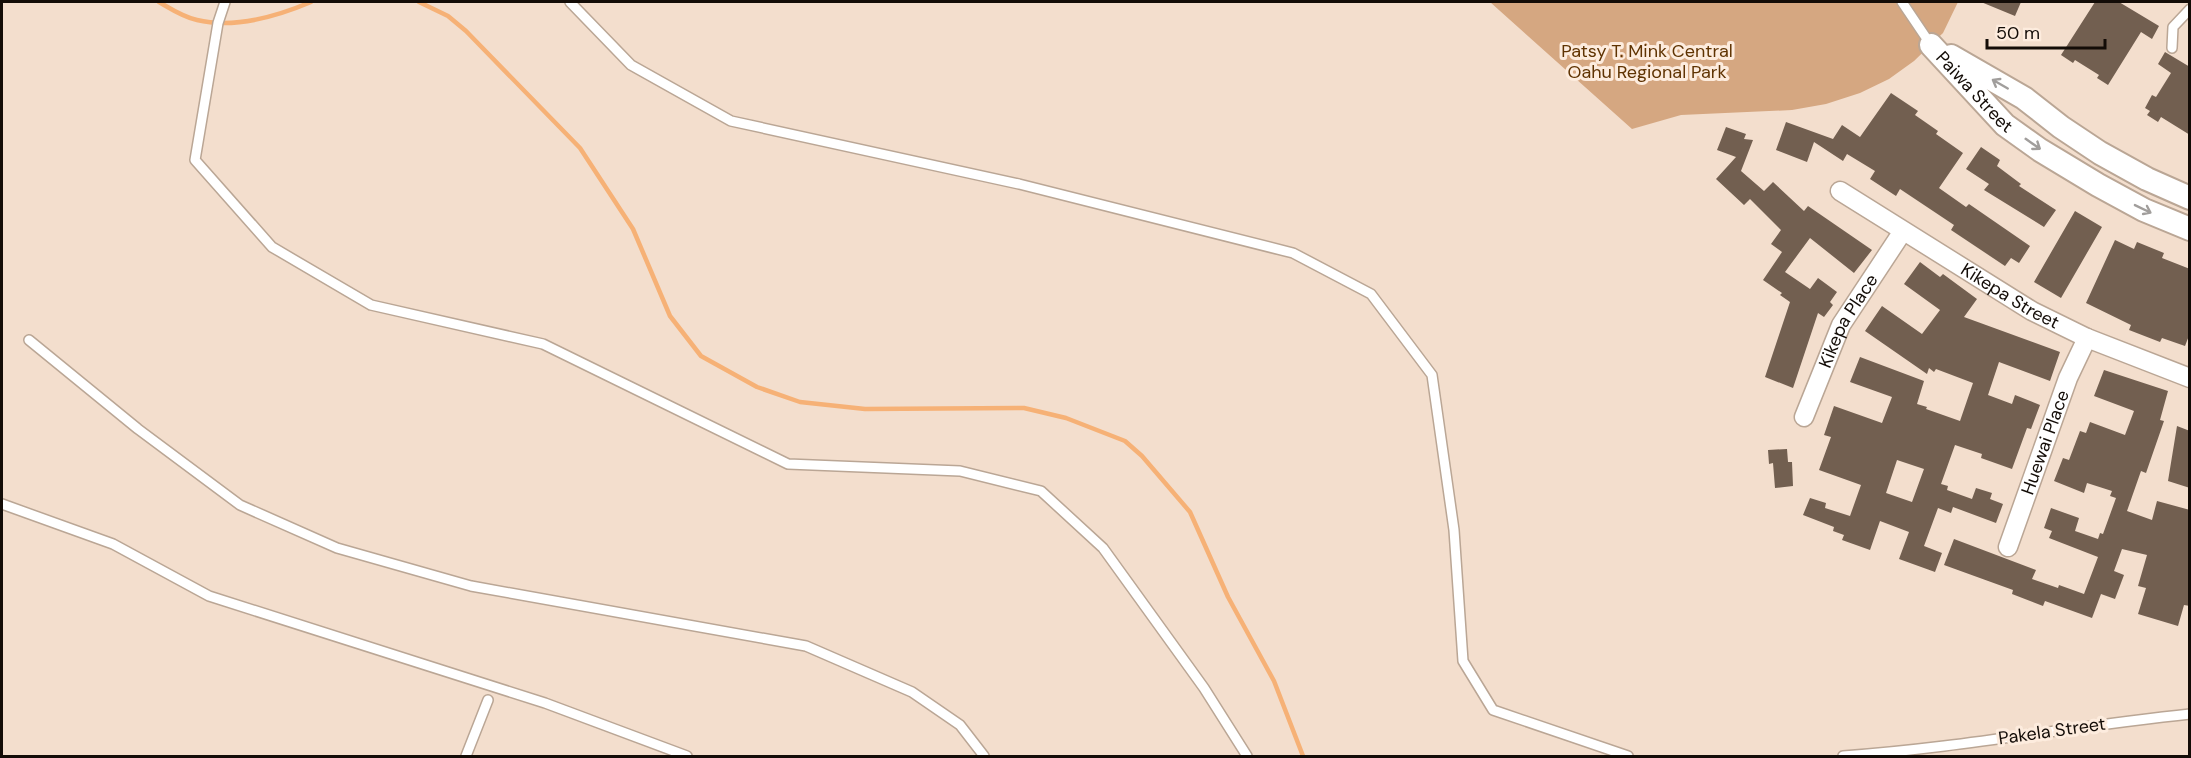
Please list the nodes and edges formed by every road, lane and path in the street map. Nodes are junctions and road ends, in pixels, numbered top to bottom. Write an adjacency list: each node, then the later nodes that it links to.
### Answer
1 (225, 2): 22 (lane)
2 (570, 2): 23 (lane)
3 (1902, 2): 5 (lane)
4 (2190, 9): 6 (lane)
5 (1931, 45): 8 (street, Paiwa Street, one-way to 5); 9 (street, Paiwa Street, one-way to 9)
6 (2172, 48)
7 (1840, 190): 10 (street, Kikepa Street)
8 (2190, 198)
9 (2190, 229)
10 (1902, 231): 11 (street, Kikepa Street); 14 (street, Kikepa Place)
11 (2087, 338): 13 (street, Kikepa Street); 16 (street, Huewai Place)
12 (29, 340): 21 (lane)
13 (2190, 378)
14 (1804, 417)
15 (2, 504): 20 (lane)
16 (2008, 547)
17 (488, 700): 19 (lane)
18 (2190, 714): 24 (lane, Pakela Street)
19 (466, 756)
20 (687, 756)
21 (984, 756)
22 (1246, 756)
23 (1627, 756)
24 (1843, 756)

